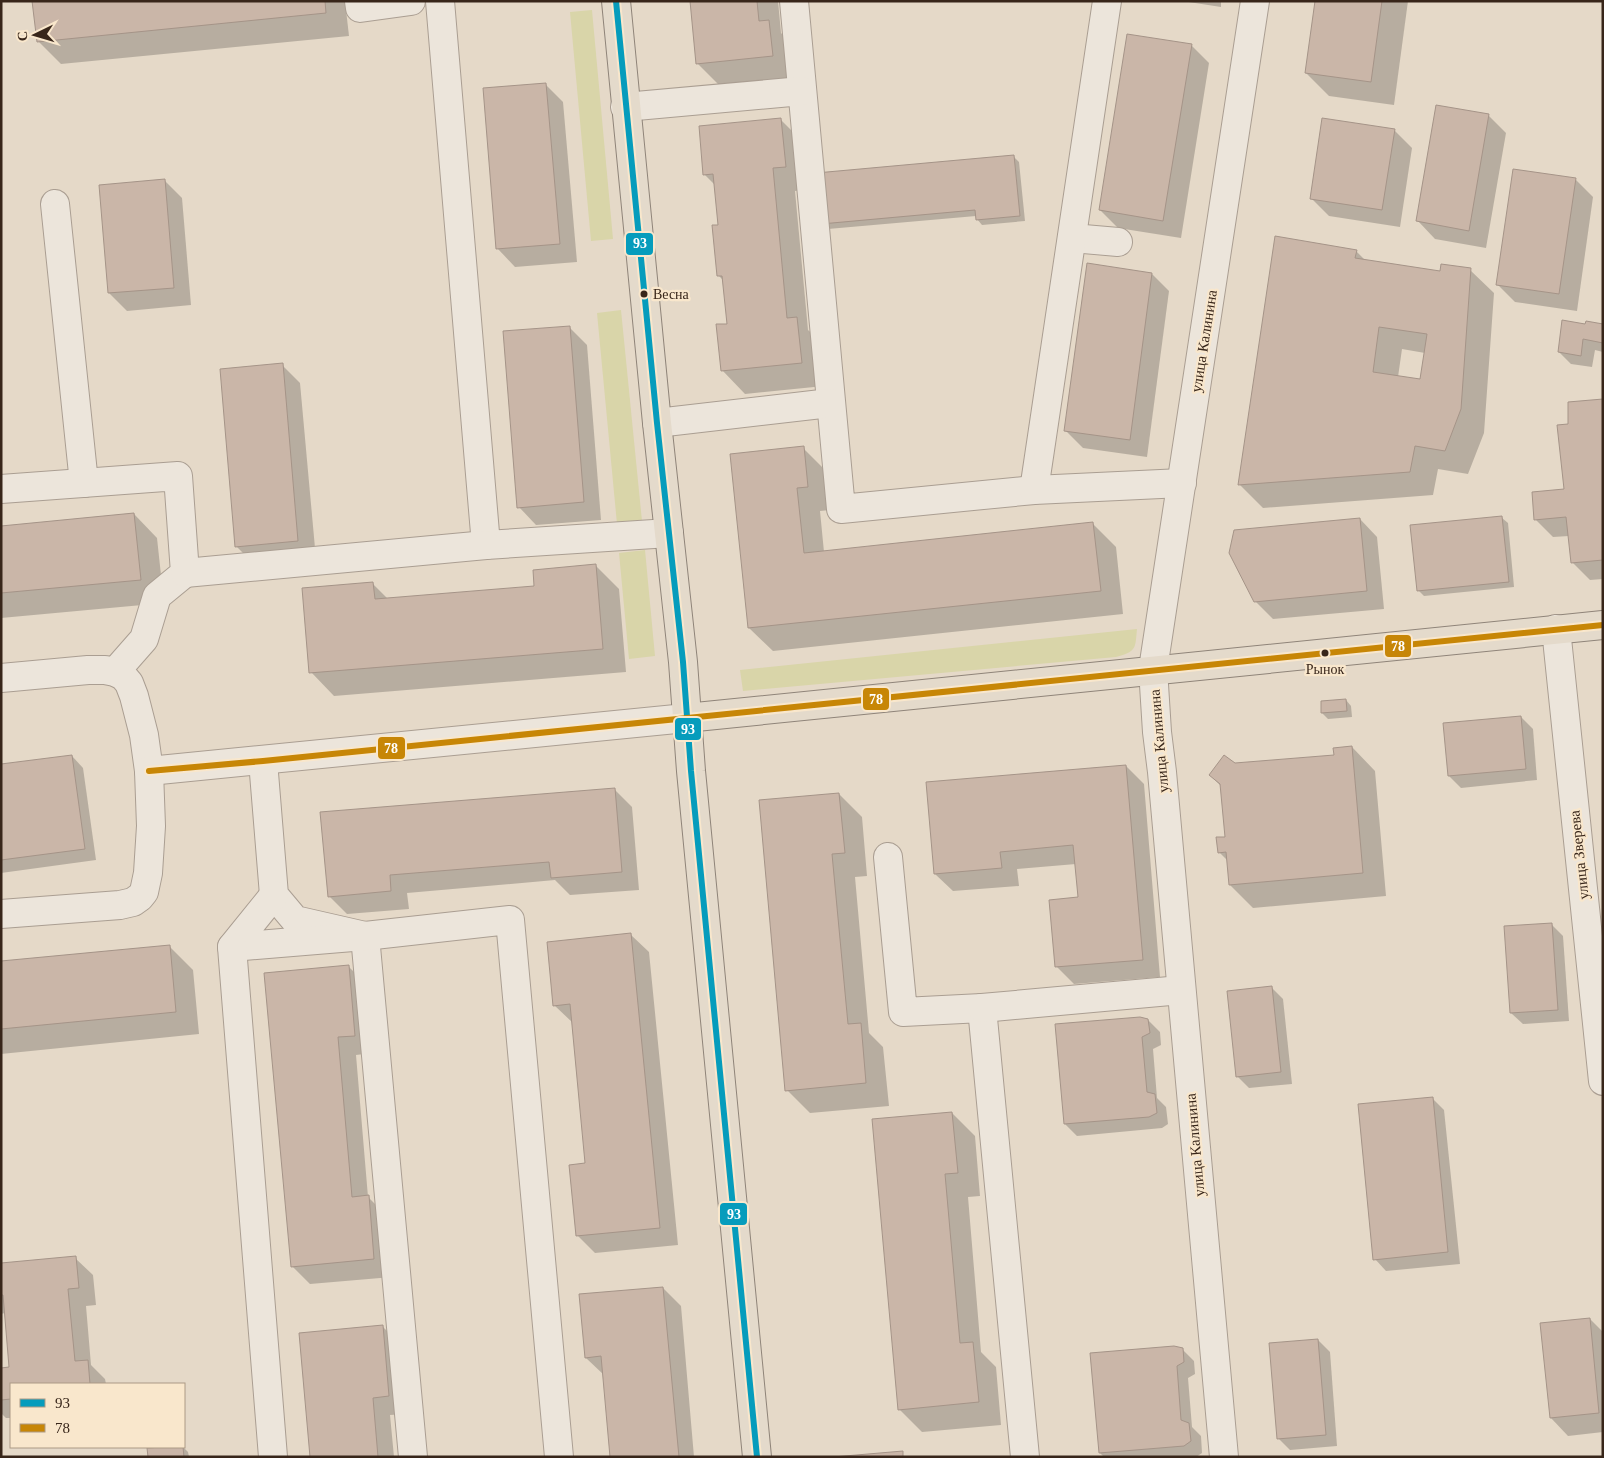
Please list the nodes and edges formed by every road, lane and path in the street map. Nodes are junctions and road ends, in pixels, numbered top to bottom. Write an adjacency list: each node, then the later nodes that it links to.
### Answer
1 (359, 1): 7 (street)
2 (440, 1): 20 (street)
3 (616, 1): 9 (main road)
4 (794, 1): 8 (street)
5 (1107, 1): 11 (street)
6 (1255, 1): 16 (street, улица Калинина)
7 (405, 2)
8 (802, 91): 9 (street); 13 (street)
9 (625, 107): 14 (main road)
10 (55, 204): 15 (street)
11 (1072, 238): 12 (street); 18 (street)
12 (1118, 242)
13 (830, 403): 14 (street); 18 (street)
14 (657, 423): 19 (main road)
15 (84, 483): 17 (street); 21 (street)
16 (1182, 483): 18 (street); 24 (street, улица Калинина)
17 (1, 489)
18 (1034, 490)
19 (669, 533): 20 (street); 27 (main road)
20 (486, 545): 21 (street)
21 (185, 573): 25 (street)
22 (1603, 625): 23 (main road)
23 (1556, 629): 24 (main road); 31 (street, улица Зверева)
24 (1153, 670): 27 (main road); 36 (street, улица Калинина)
25 (115, 672): 26 (street); 29 (street)
26 (1, 678)
27 (686, 718): 28 (street); 42 (main road)
28 (263, 760): 29 (street); 32 (street)
29 (149, 771): 33 (street)
30 (888, 857): 37 (street)
31 (1592, 881): 38 (street, улица Зверева)
32 (274, 895): 34 (street); 35 (street)
33 (1, 914)
34 (365, 936): 35 (street); 40 (street); 41 (street)
35 (232, 947): 39 (street)
36 (1181, 990): 37 (street); 44 (street, улица Калинина)
37 (982, 1008): 43 (street)
38 (1603, 1082)
39 (273, 1457)
40 (413, 1457)
41 (559, 1457)
42 (757, 1457)
43 (1025, 1457)
44 (1224, 1457)

